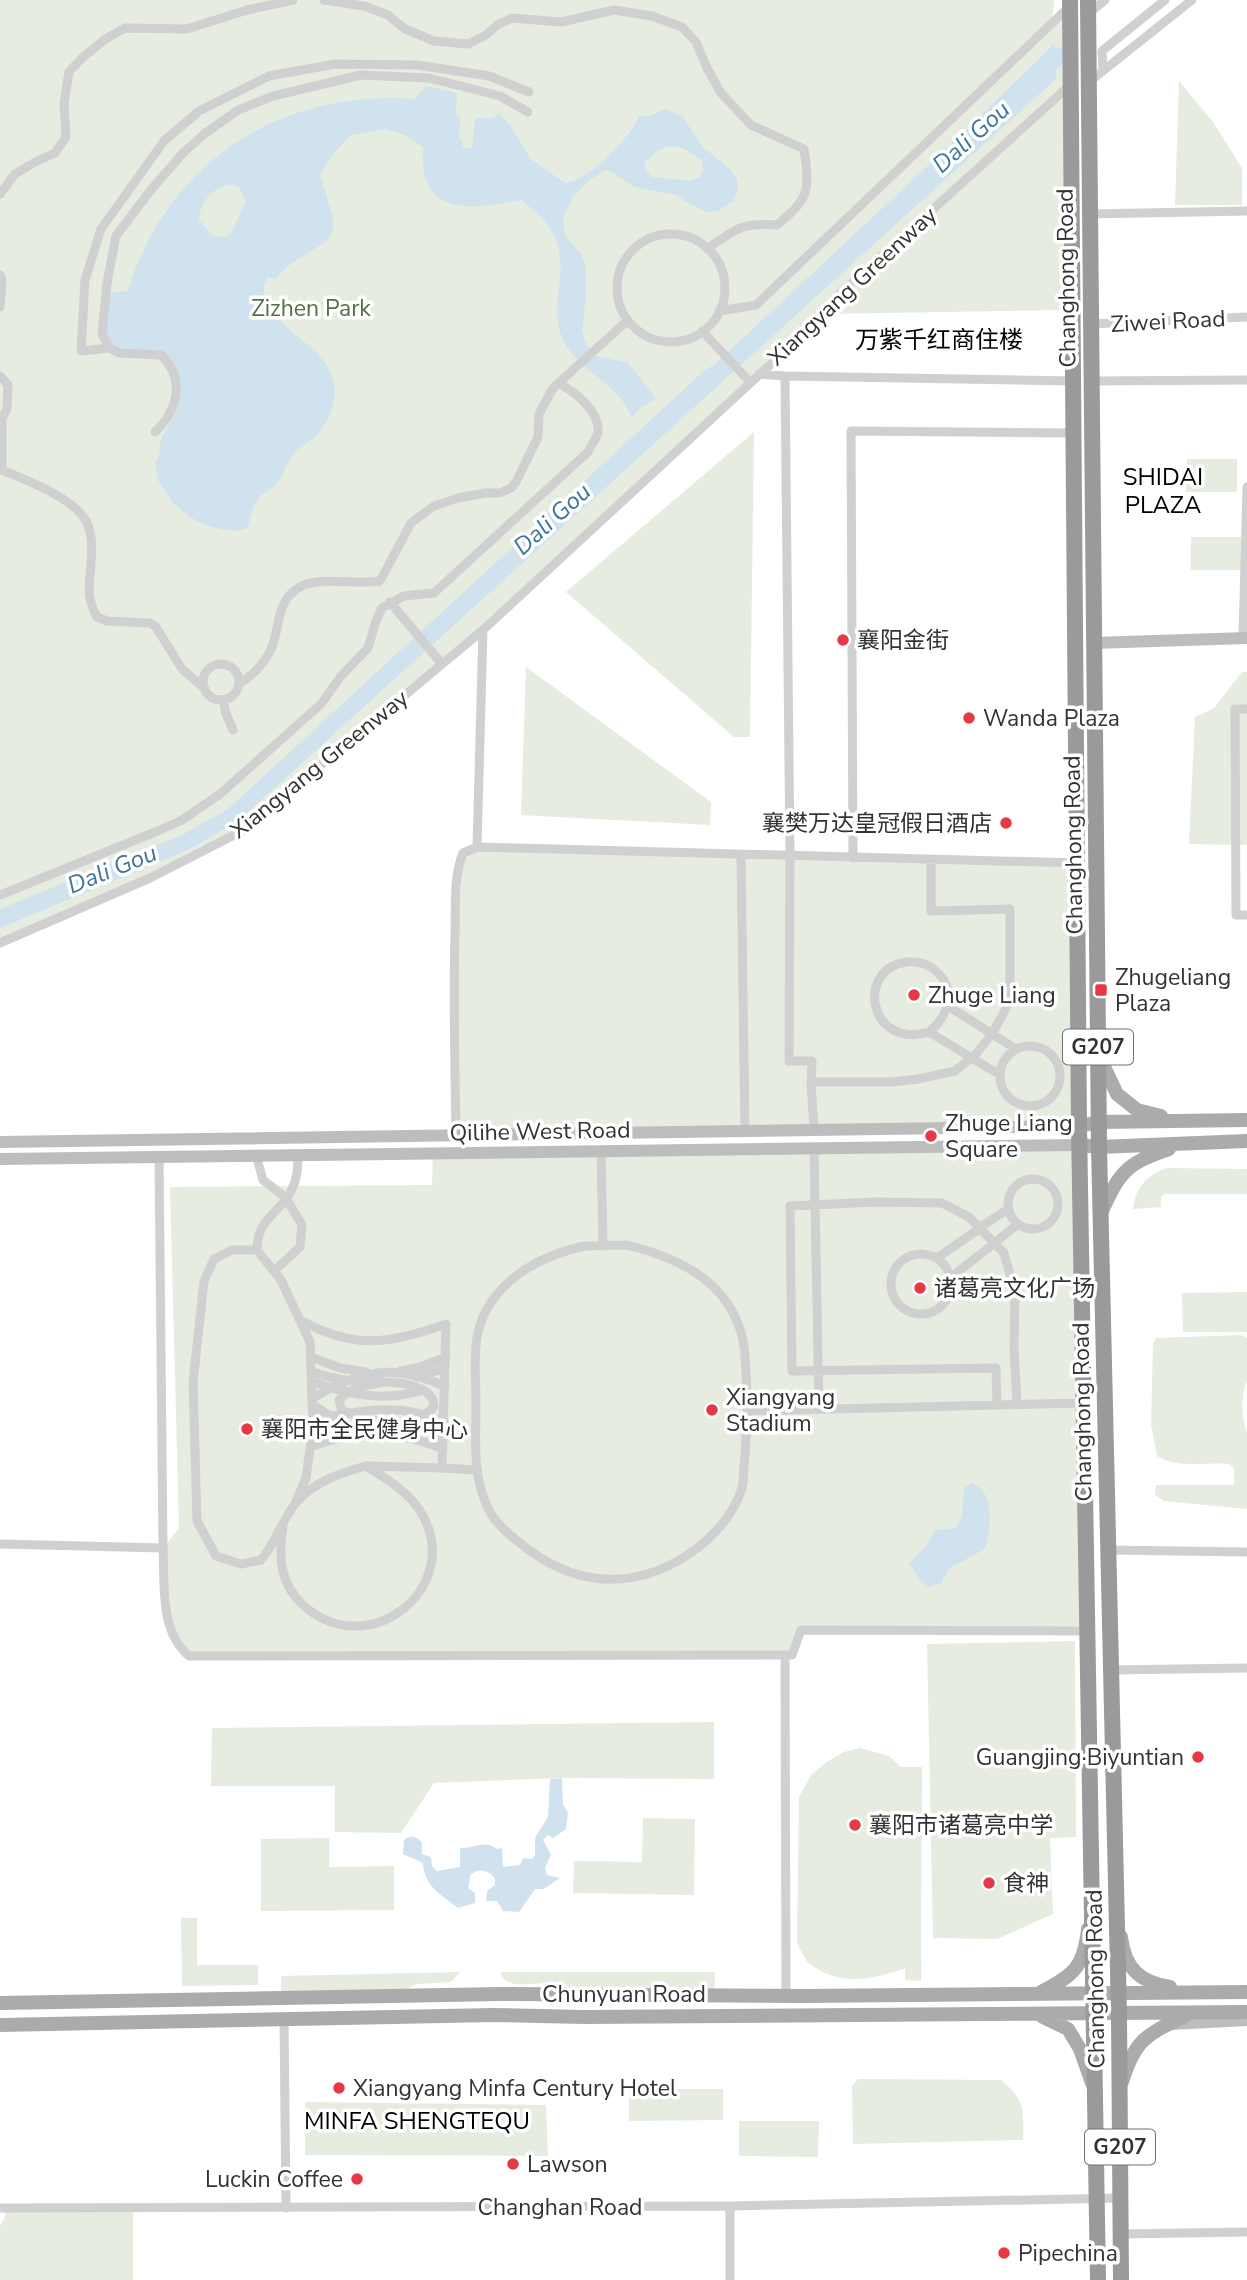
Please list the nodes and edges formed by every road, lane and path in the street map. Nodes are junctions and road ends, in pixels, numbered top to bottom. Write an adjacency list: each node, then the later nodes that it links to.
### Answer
1 (293, 0): 13 (street)
2 (324, 0): 16 (street)
3 (1105, 0): 7 (street)
4 (1165, 0): 8 (street)
5 (1192, 0): 8 (street)
6 (1070, 9): 10 (highway, G207); 19 (street)
7 (1088, 11): 9 (highway, G207)
8 (1102, 71): 9 (street)
9 (1087, 82): 15 (highway, Changhong Road / G207)
10 (1070, 83): 25 (street, Xiangyang Greenway); 28 (highway, Changhong Road / G207)
11 (530, 92): 24 (street)
12 (528, 112): 24 (street)
13 (0, 194)
14 (1247, 211): 15 (street)
15 (1089, 214): 22 (highway, Changhong Road / G207)
16 (707, 249): 19 (street); 21 (street)
17 (0, 275): 18 (street)
18 (0, 307)
19 (719, 311): 23 (street)
20 (1247, 317): 22 (street, Ziwei Road)
21 (627, 320): 23 (street); 32 (street)
22 (1090, 324): 31 (highway, Changhong Road / G207)
23 (702, 331): 30 (street)
24 (110, 348): 33 (street)
25 (759, 373): 27 (street); 30 (street, Xiangyang Greenway)
26 (0, 376): 42 (street)
27 (785, 376): 28 (street); 48 (street)
28 (1073, 380): 34 (highway, Changhong Road / G207)
29 (1247, 380): 31 (street)
30 (749, 381): 37 (street, Xiangyang Greenway)
31 (1090, 381): 39 (highway, Changhong Road / G207)
32 (558, 383): 36 (street); 41 (street)
33 (155, 432)
34 (1073, 433): 49 (street); 51 (highway, Changhong Road / G207)
35 (1247, 487): 38 (street)
36 (390, 602): 40 (street); 52 (street, Xiangyang Greenway)
37 (483, 630): 40 (street, Xiangyang Greenway); 46 (street)
38 (1245, 638): 39 (street)
39 (1093, 643): 59 (highway, Changhong Road / G207)
40 (441, 662): 54 (street, Xiangyang Greenway)
41 (239, 684): 42 (street); 43 (street)
42 (205, 689): 43 (street)
43 (224, 700): 45 (street)
44 (1247, 709): 53 (street)
45 (233, 730)
46 (477, 847): 47 (street); 69 (street)
47 (741, 856): 48 (street); 68 (street)
48 (790, 857): 49 (street); 62 (street)
49 (853, 858): 50 (street)
50 (931, 860): 51 (street); 57 (street)
51 (1077, 863): 66 (highway, Changhong Road / G207)
52 (0, 895)
53 (1247, 915)
54 (0, 943)
55 (948, 1006): 56 (street); 56 (street); 57 (street)
56 (929, 1032): 60 (street)
57 (992, 1034): 58 (street); 60 (street)
58 (1016, 1049): 61 (street); 61 (street)
59 (1098, 1054): 64 (main road); 65 (highway, Changhong Road / G207)
60 (972, 1058): 61 (street); 62 (street)
61 (1000, 1075)
62 (811, 1082): 67 (street)
63 (1247, 1120): 64 (main road)
64 (1182, 1121): 65 (main road)
65 (1099, 1122): 66 (main road); 74 (highway, Changhong Road / G207)
66 (1079, 1126): 67 (street, Qilihe West Road); 73 (highway, Changhong Road / G207)
67 (814, 1129): 68 (street, Qilihe West Road)
68 (745, 1130): 69 (street, Qilihe West Road)
69 (456, 1134): 70 (street, Qilihe West Road)
70 (3, 1141)
71 (1247, 1141): 72 (main road)
72 (1183, 1144): 74 (main road); 84 (main road)
73 (1080, 1145): 74 (main road); 75 (street, Qilihe West Road); 108 (highway, Changhong Road / G207)
74 (1099, 1147): 84 (highway, Changhong Road / G207)
75 (814, 1148): 76 (street, Qilihe West Road); 82 (street)
76 (601, 1151): 77 (street, Qilihe West Road); 86 (street)
77 (298, 1155): 78 (street, Qilihe West Road); 81 (street)
78 (256, 1156): 79 (street, Qilihe West Road); 81 (street)
79 (159, 1157): 80 (street, Qilihe West Road); 134 (street)
80 (2, 1159)
81 (286, 1198): 87 (street); 89 (street)
82 (815, 1205): 96 (street); 96 (street); 110 (street)
83 (1008, 1209): 85 (street); 85 (street); 88 (street)
84 (1100, 1214): 135 (highway, Changhong Road / G207)
85 (1018, 1224): 90 (street)
86 (603, 1246): 112 (street); 130 (street)
87 (257, 1250): 89 (street); 132 (street)
88 (937, 1258): 90 (street); 90 (street)
89 (274, 1271): 91 (street)
90 (951, 1277)
91 (300, 1320): 92 (street); 93 (street)
92 (311, 1357): 97 (street); 98 (street)
93 (446, 1357): 94 (street); 95 (street)
94 (445, 1368): 99 (street); 103 (street)
95 (385, 1371): 97 (street); 99 (street)
96 (818, 1371): 109 (street); 111 (street)
97 (373, 1372): 100 (street)
98 (312, 1377): 100 (street); 104 (street); 107 (street)
99 (417, 1377): 102 (street); 103 (street)
100 (346, 1380): 101 (street); 104 (street)
101 (380, 1383): 102 (street); 106 (street)
102 (391, 1383): 105 (street)
103 (443, 1384): 105 (street); 117 (street)
104 (330, 1388): 106 (street); 107 (street)
105 (425, 1390): 106 (street); 114 (street)
106 (346, 1393): 113 (street)
107 (313, 1402): 115 (street); 116 (street)
108 (1084, 1403): 110 (street); 137 (highway, Changhong Road / G207)
109 (997, 1405): 110 (street); 111 (street)
110 (1017, 1405)
111 (819, 1409): 112 (street)
112 (747, 1411): 130 (street)
113 (347, 1413): 114 (street); 115 (street); 118 (street)
114 (423, 1415): 117 (street); 119 (street)
115 (331, 1416): 116 (street); 120 (street)
116 (313, 1420): 122 (street)
117 (442, 1420): 121 (street); 125 (street)
118 (373, 1421): 119 (street); 120 (street)
119 (385, 1422): 121 (street)
120 (346, 1424): 122 (street); 123 (street)
121 (421, 1427): 124 (street); 125 (street)
122 (312, 1434): 126 (street)
123 (374, 1434): 124 (street); 126 (street)
124 (386, 1434): 127 (street)
125 (443, 1438): 127 (street)
126 (310, 1447): 131 (street)
127 (443, 1449): 129 (street)
128 (366, 1466): 129 (street); 131 (street); 132 (street)
129 (442, 1468): 130 (street)
130 (476, 1470)
131 (295, 1504): 132 (street)
132 (283, 1527)
133 (0, 1544): 134 (street)
134 (163, 1548): 138 (street)
135 (1108, 1550): 136 (street); 140 (highway, Changhong Road / G207)
136 (1247, 1552)
137 (1087, 1631): 138 (street); 141 (highway, Changhong Road / G207)
138 (785, 1655): 149 (street)
139 (1247, 1668): 140 (street)
140 (1111, 1670): 142 (highway, Changhong Road / G207)
141 (1091, 1896): 146 (main road); 147 (highway, Changhong Road / G207)
142 (1116, 1896): 143 (main road); 148 (highway, Changhong Road / G207)
143 (1163, 1986): 144 (street); 145 (main road)
144 (1247, 1990): 145 (main road, Chunyuan Road)
145 (1196, 1992): 148 (main road, Chunyuan Road)
146 (1038, 1993): 147 (main road, Chunyuan Road); 149 (main road, Chunyuan Road)
147 (1093, 1993): 148 (main road, Chunyuan Road); 155 (highway, Changhong Road / G207)
148 (1118, 1993): 154 (highway, Changhong Road / G207)
149 (786, 1996): 150 (main road, Chunyuan Road)
150 (0, 2003)
151 (1192, 2012): 152 (main road, Chunyuan Road); 154 (main road, Chunyuan Road); 159 (main road)
152 (1247, 2012)
153 (1038, 2014): 155 (main road, Chunyuan Road); 156 (main road, Chunyuan Road); 160 (main road)
154 (1119, 2014): 155 (main road, Chunyuan Road); 161 (highway, Changhong Road / G207)
155 (1093, 2015): 160 (highway, Changhong Road / G207)
156 (284, 2019): 158 (main road, Chunyuan Road); 166 (street)
157 (1247, 2020): 159 (street)
158 (0, 2025)
159 (1168, 2025): 161 (main road)
160 (1094, 2088): 163 (highway, Changhong Road / G207)
161 (1119, 2090): 162 (highway, Changhong Road / G207)
162 (1121, 2198): 163 (street, Changhan Road); 168 (highway, Changhong Road / G207)
163 (1096, 2199): 164 (street, Changhan Road); 170 (highway, Changhong Road / G207)
164 (730, 2206): 166 (street, Changhan Road); 169 (street)
165 (0, 2208): 166 (street, Changhan Road)
166 (286, 2208)
167 (1247, 2232): 168 (street)
168 (1121, 2234): 171 (highway, Changhong Road / G207)
169 (730, 2280)
170 (1098, 2280)
171 (1121, 2280)

